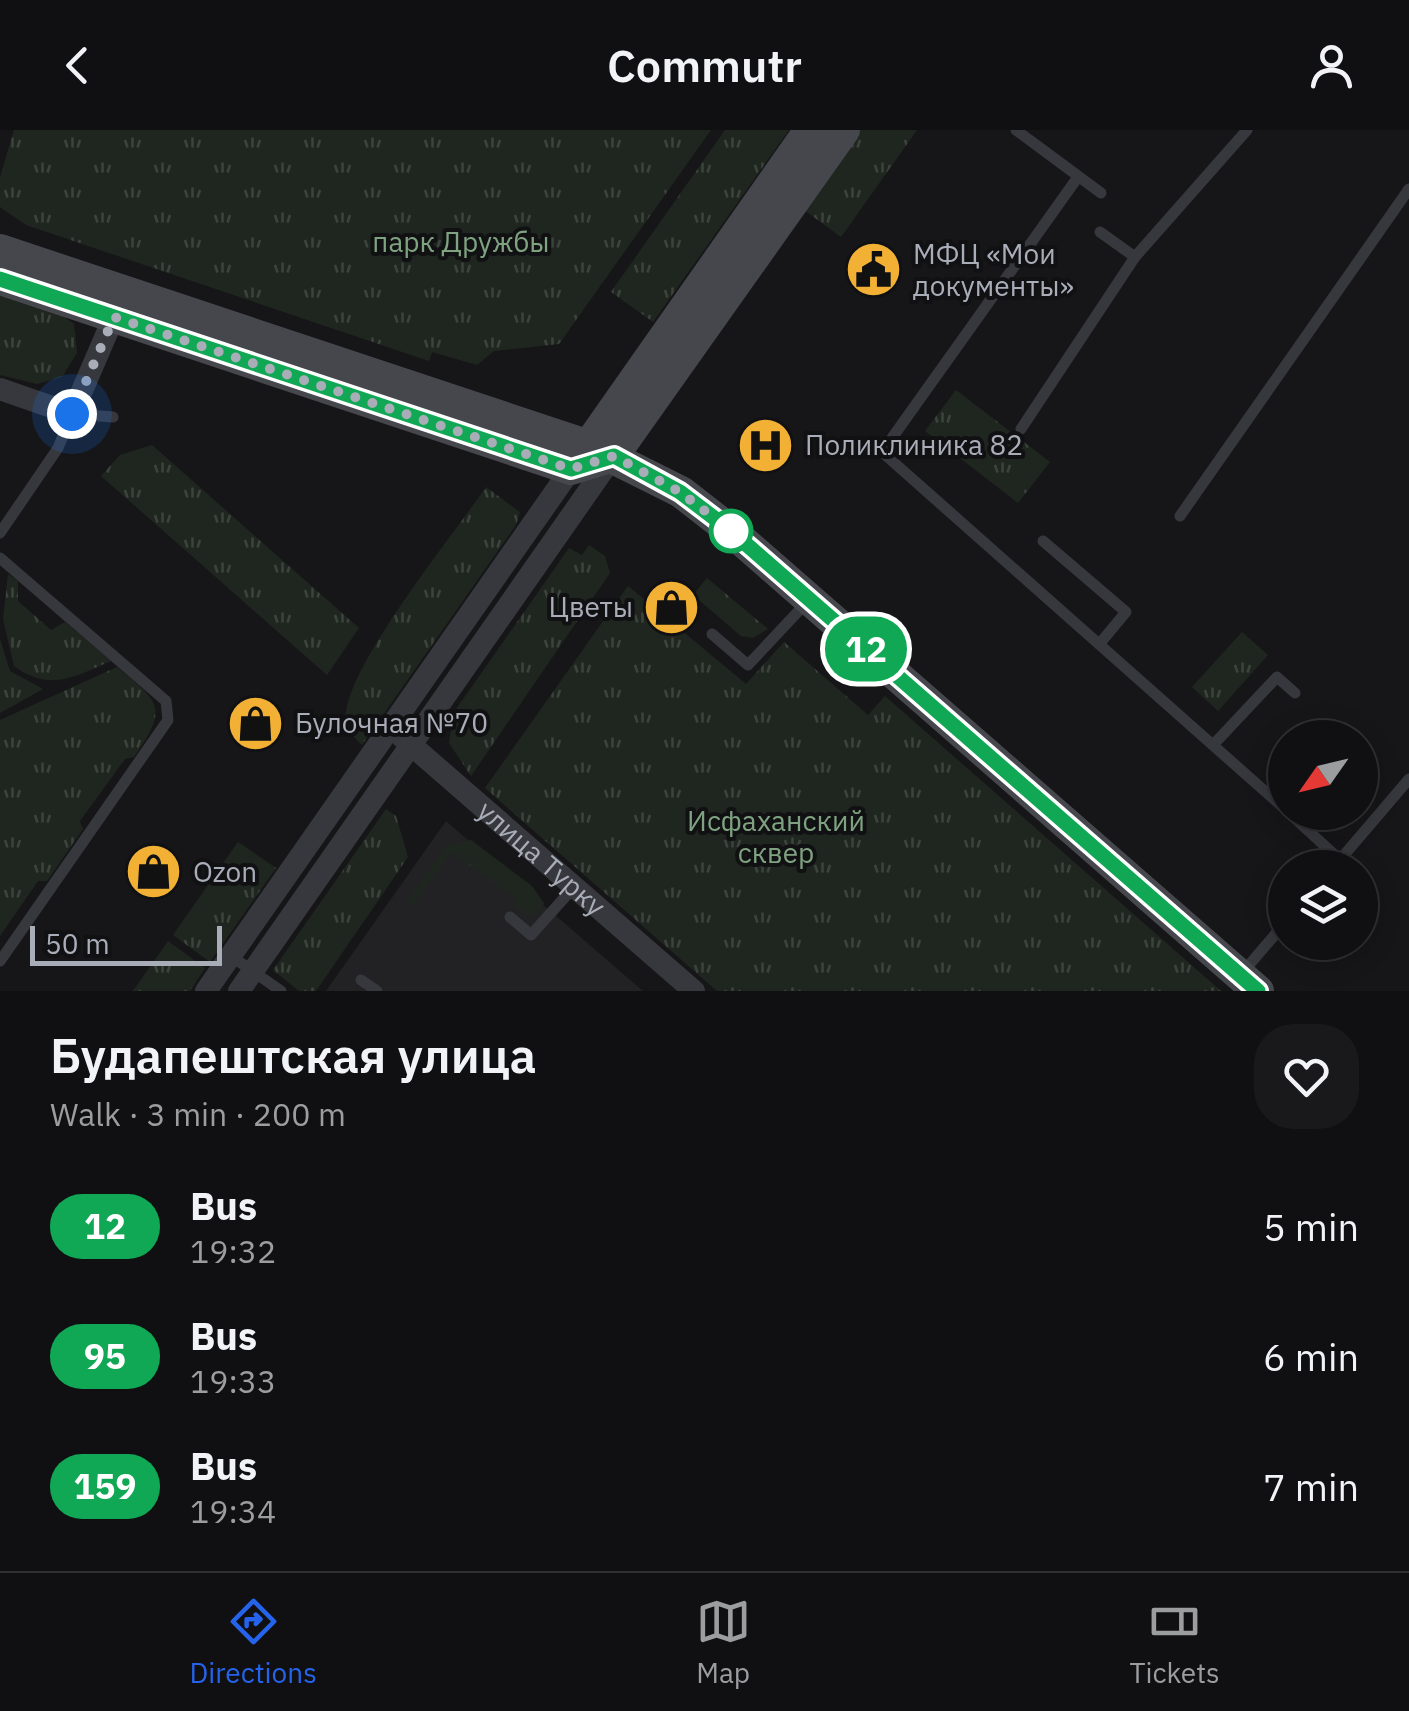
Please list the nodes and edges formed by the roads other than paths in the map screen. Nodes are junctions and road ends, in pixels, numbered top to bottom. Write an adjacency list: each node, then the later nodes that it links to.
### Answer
1 (810, 130): 17 (street)
2 (844, 130): 17 (street)
3 (1248, 130): 10 (lane)
4 (1022, 132): 5 (lane)
5 (1078, 177): 7 (lane); 24 (lane)
6 (1409, 188): 18 (lane)
7 (1101, 193)
8 (1100, 232): 10 (lane)
9 (0, 250): 12 (street)
10 (1135, 257): 16 (lane)
11 (0, 279): 12 (street)
12 (119, 305): 14 (street); 17 (street)
13 (0, 389): 14 (street)
14 (72, 414): 15 (lane); 19 (lane)
15 (113, 416)
16 (1021, 429)
17 (591, 457): 22 (street); 26 (street); 27 (street)
18 (1180, 516)
19 (0, 533)
20 (1043, 541): 24 (lane)
21 (0, 558): 38 (lane)
22 (810, 599): 23 (lane); 41 (street)
23 (712, 634)
24 (1101, 642): 28 (lane)
25 (1295, 693): 28 (lane)
26 (390, 728): 27 (street, улица Турку); 37 (street)
27 (412, 744): 34 (street, улица Турку); 39 (street)
28 (1214, 744): 30 (lane)
29 (1409, 778): 33 (lane)
30 (1268, 794)
31 (1305, 830): 32 (lane)
32 (1323, 850)
33 (1348, 850)
34 (574, 887): 35 (lane); 46 (street, улица Турку)
35 (510, 918)
36 (1268, 951): 41 (lane)
37 (230, 956): 39 (lane); 42 (street)
38 (0, 961)
39 (252, 971): 43 (street); 44 (lane)
40 (362, 980): 45 (lane)
41 (1249, 983)
42 (206, 991)
43 (239, 991)
44 (281, 991)
45 (377, 991)
46 (694, 991)

